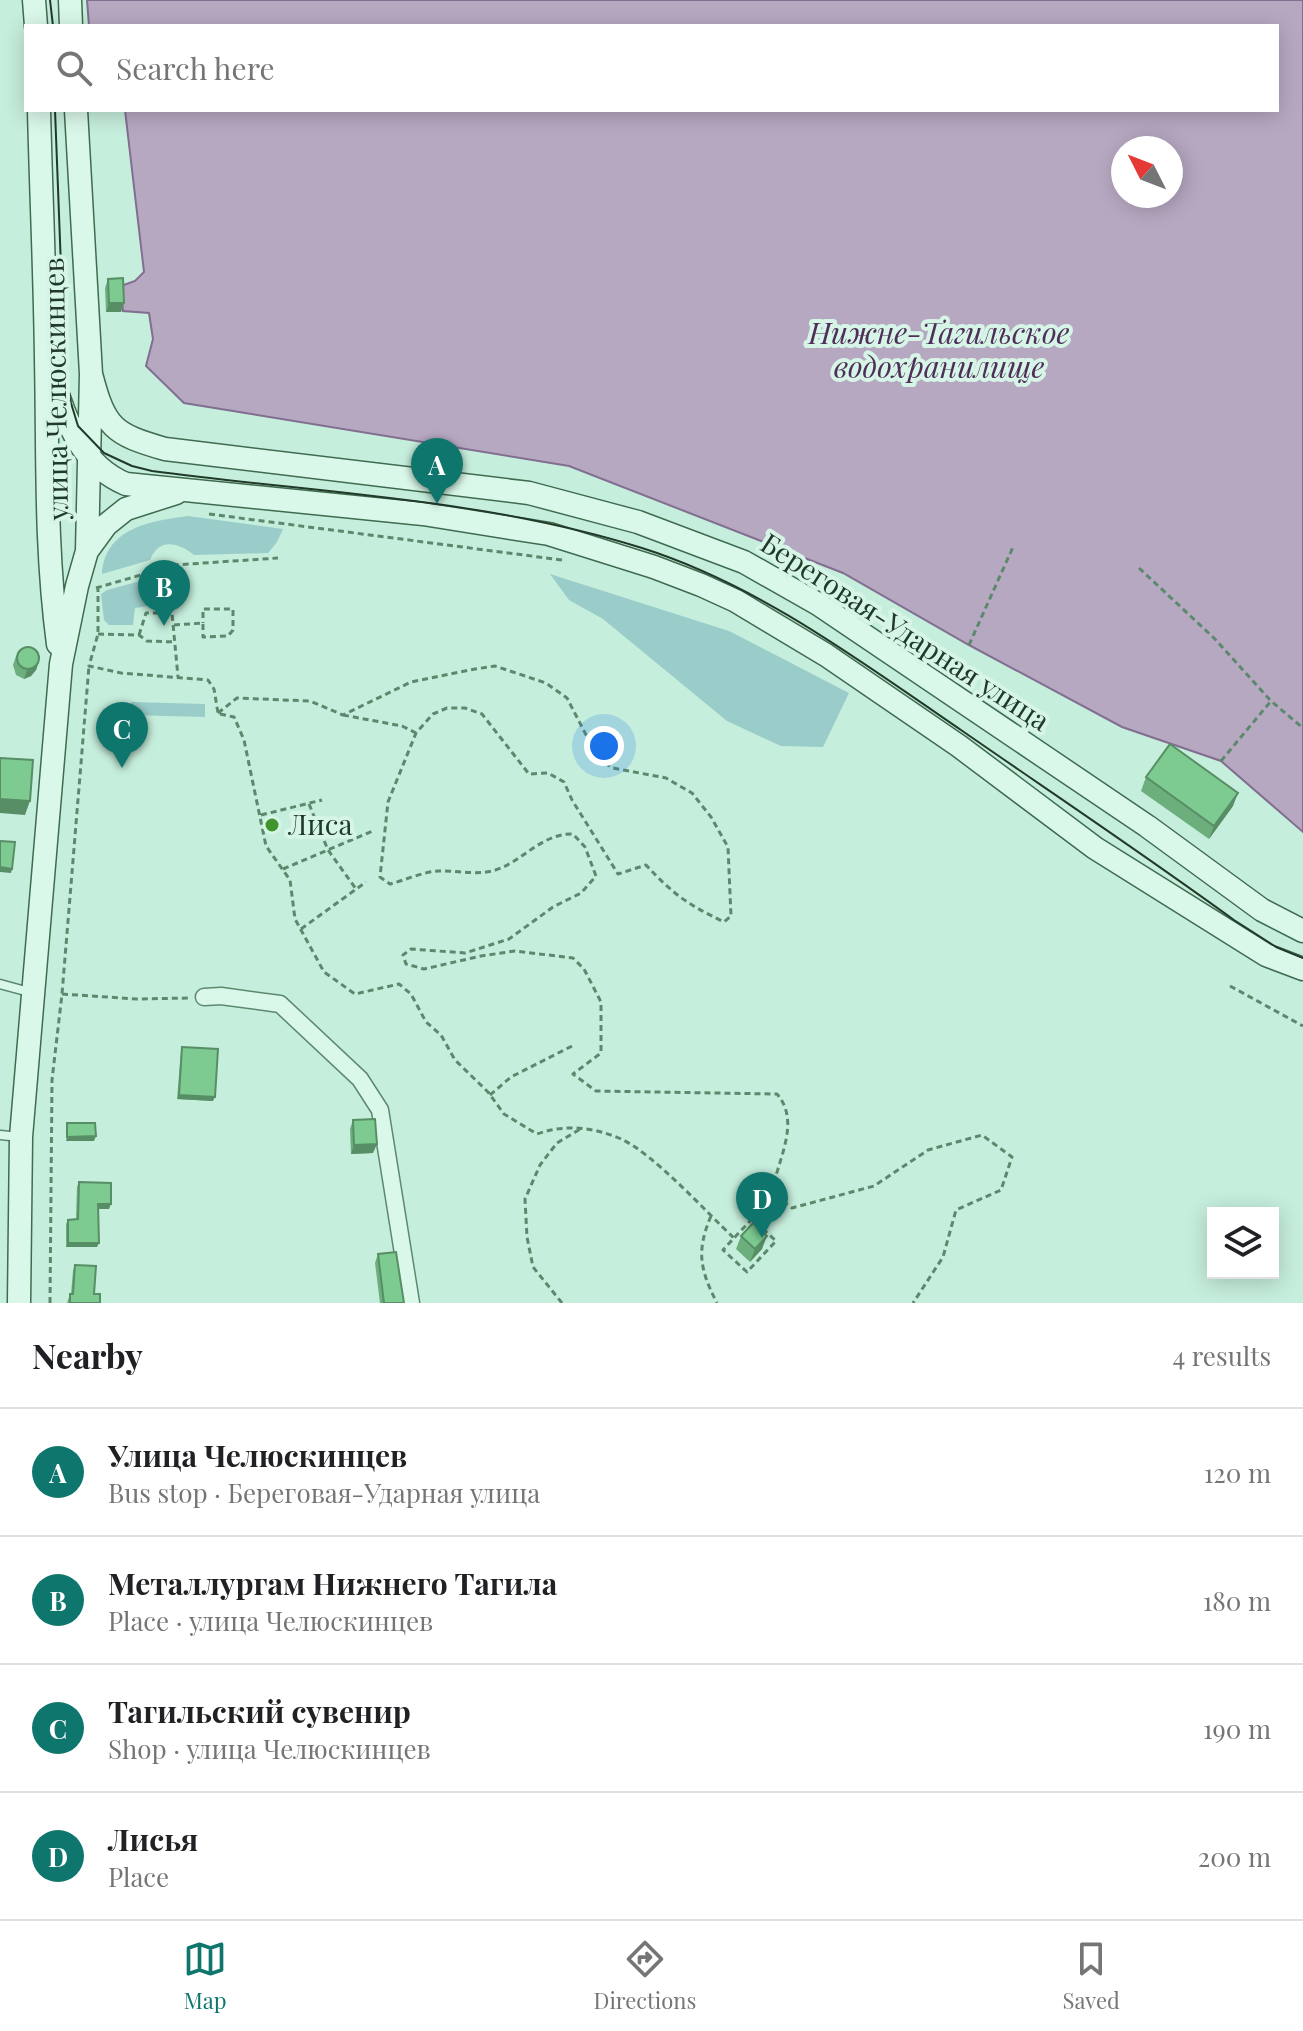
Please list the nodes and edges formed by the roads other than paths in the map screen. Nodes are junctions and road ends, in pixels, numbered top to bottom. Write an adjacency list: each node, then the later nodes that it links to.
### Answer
1 (34, 0): 3 (main road)
2 (70, 0): 4 (main road)
3 (36, 24)
4 (71, 24)
5 (39, 112): 7 (main road, улица Челюскинцев)
6 (76, 112): 8 (main road, улица Челюскинцев)
7 (46, 360): 9 (main road); 12 (main road, улица Челюскинцев)
8 (91, 374): 9 (main road, улица Челюскинцев); 13 (main road, Береговая-Ударная улица)
9 (91, 461): 10 (main road); 11 (main road, улица Челюскинцев)
10 (183, 490): 11 (main road); 14 (main road)
11 (87, 551): 12 (main road, улица Челюскинцев)
12 (61, 664): 16 (main road, улица Челюскинцев)
13 (1303, 931)
14 (1303, 969)
15 (0, 984): 16 (lane)
16 (33, 993): 18 (main road, улица Челюскинцев)
17 (204, 997): 20 (street)
18 (10, 1136): 19 (main road, улица Челюскинцев)
19 (19, 1303)
20 (411, 1303)

